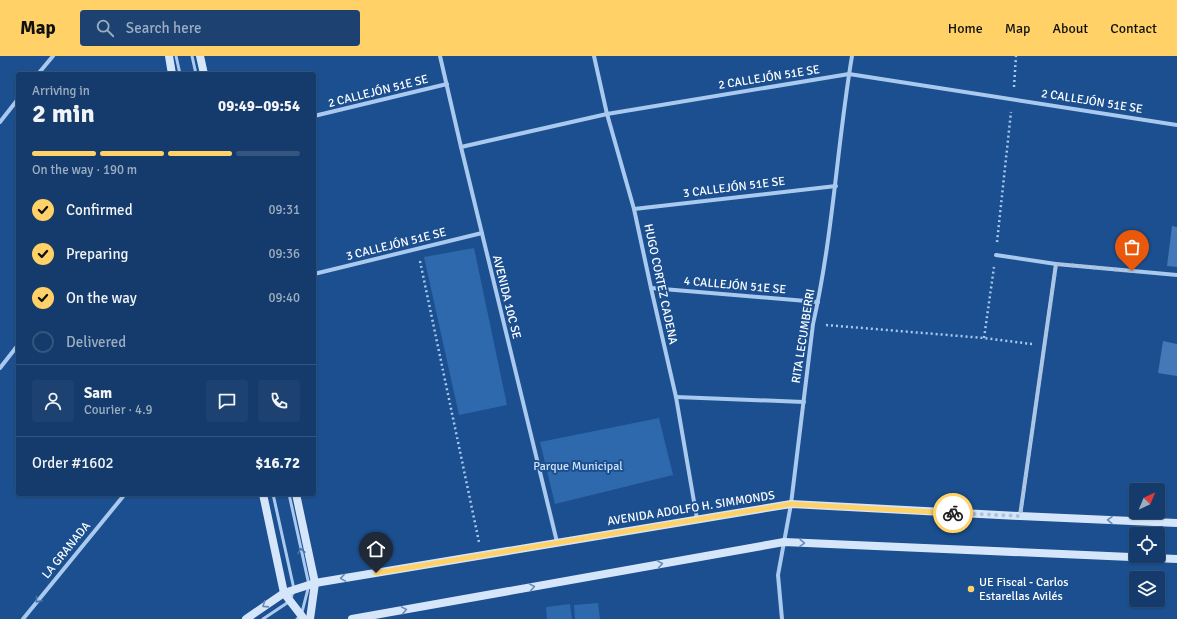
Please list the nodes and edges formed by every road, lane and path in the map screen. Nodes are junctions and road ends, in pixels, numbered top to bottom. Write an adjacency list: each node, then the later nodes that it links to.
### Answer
1 (53, 56): 10 (street)
2 (169, 56): 11 (street)
3 (176, 56): 12 (lane)
4 (192, 56): 13 (lane)
5 (200, 56): 14 (street)
6 (440, 56): 16 (street, AVENIDA 10C SE)
7 (594, 56): 19 (street, HUGO CORTEZ CADENA)
8 (852, 56): 15 (street, RITA LECUMBERRI)
9 (1016, 56): 17 (path)
10 (40, 72)
11 (172, 72)
12 (180, 72)
13 (196, 72)
14 (204, 72)
15 (849, 74): 17 (street, 2 CALLEJÓN 51E SE); 19 (street, 2 CALLEJÓN 51E SE); 24 (street, RITA LECUMBERRI)
16 (447, 84): 20 (street, 2 CALLEJÓN 51E SE); 23 (street, AVENIDA 10C SE)
17 (1013, 99): 22 (street, 2 CALLEJÓN 51E SE); 28 (path)
18 (16, 102): 21 (street)
19 (607, 114): 23 (street, 2 CALLEJÓN 51E SE); 25 (street, HUGO CORTEZ CADENA)
20 (316, 116)
21 (0, 122)
22 (1177, 125)
23 (461, 147): 26 (street, AVENIDA 10C SE)
24 (836, 186): 25 (street, 3 CALLEJÓN 51E SE); 33 (street, RITA LECUMBERRI)
25 (634, 209): 32 (street, HUGO CORTEZ CADENA)
26 (482, 233): 27 (street, 3 CALLEJÓN 51E SE); 50 (street, AVENIDA 10C SE)
27 (418, 248): 30 (street, 3 CALLEJÓN 51E SE); 52 (path)
28 (996, 255): 29 (street); 35 (path)
29 (1056, 264): 31 (street); 36 (street)
30 (316, 274)
31 (1177, 276)
32 (651, 288): 33 (street, 4 CALLEJÓN 51E SE); 39 (street, HUGO CORTEZ CADENA)
33 (818, 302): 34 (street, RITA LECUMBERRI)
34 (813, 324): 35 (path); 40 (street, RITA LECUMBERRI)
35 (984, 338): 36 (path)
36 (1044, 346): 47 (street)
37 (16, 348): 38 (street)
38 (0, 368)
39 (676, 397): 40 (street); 48 (street, HUGO CORTEZ CADENA)
40 (804, 402): 46 (street, RITA LECUMBERRI)
41 (123, 496): 59 (street, LA GRANADA, one-way to 59)
42 (264, 496): 56 (street)
43 (273, 496): 55 (lane)
44 (290, 496): 54 (lane, one-way to 44)
45 (296, 496): 54 (street)
46 (791, 504): 47 (street, AVENIDA ADOLFO H. SIMMONDS); 48 (street, AVENIDA ADOLFO H. SIMMONDS); 51 (street, RITA LECUMBERRI)
47 (1020, 516): 49 (street, AVENIDA ADOLFO H. SIMMONDS, one-way to 47)
48 (697, 519): 50 (street, AVENIDA ADOLFO H. SIMMONDS)
49 (1177, 523)
50 (556, 542): 52 (street, AVENIDA ADOLFO H. SIMMONDS)
51 (784, 542): 53 (street, one-way to 53); 63 (street, one-way to 51); 64 (street, RITA LECUMBERRI)
52 (481, 555): 54 (street, AVENIDA ADOLFO H. SIMMONDS, one-way to 54)
53 (1177, 559)
54 (312, 584): 55 (street, AVENIDA ADOLFO H. SIMMONDS); 58 (lane); 62 (street)
55 (294, 589): 56 (street, AVENIDA ADOLFO H. SIMMONDS); 57 (lane)
56 (284, 593): 57 (street); 60 (street, AVENIDA ADOLFO H. SIMMONDS, one-way to 60)
57 (290, 601): 58 (street); 61 (lane)
58 (300, 618)
59 (23, 619)
60 (246, 619)
61 (264, 619)
62 (310, 619)
63 (352, 619)
64 (782, 619)

